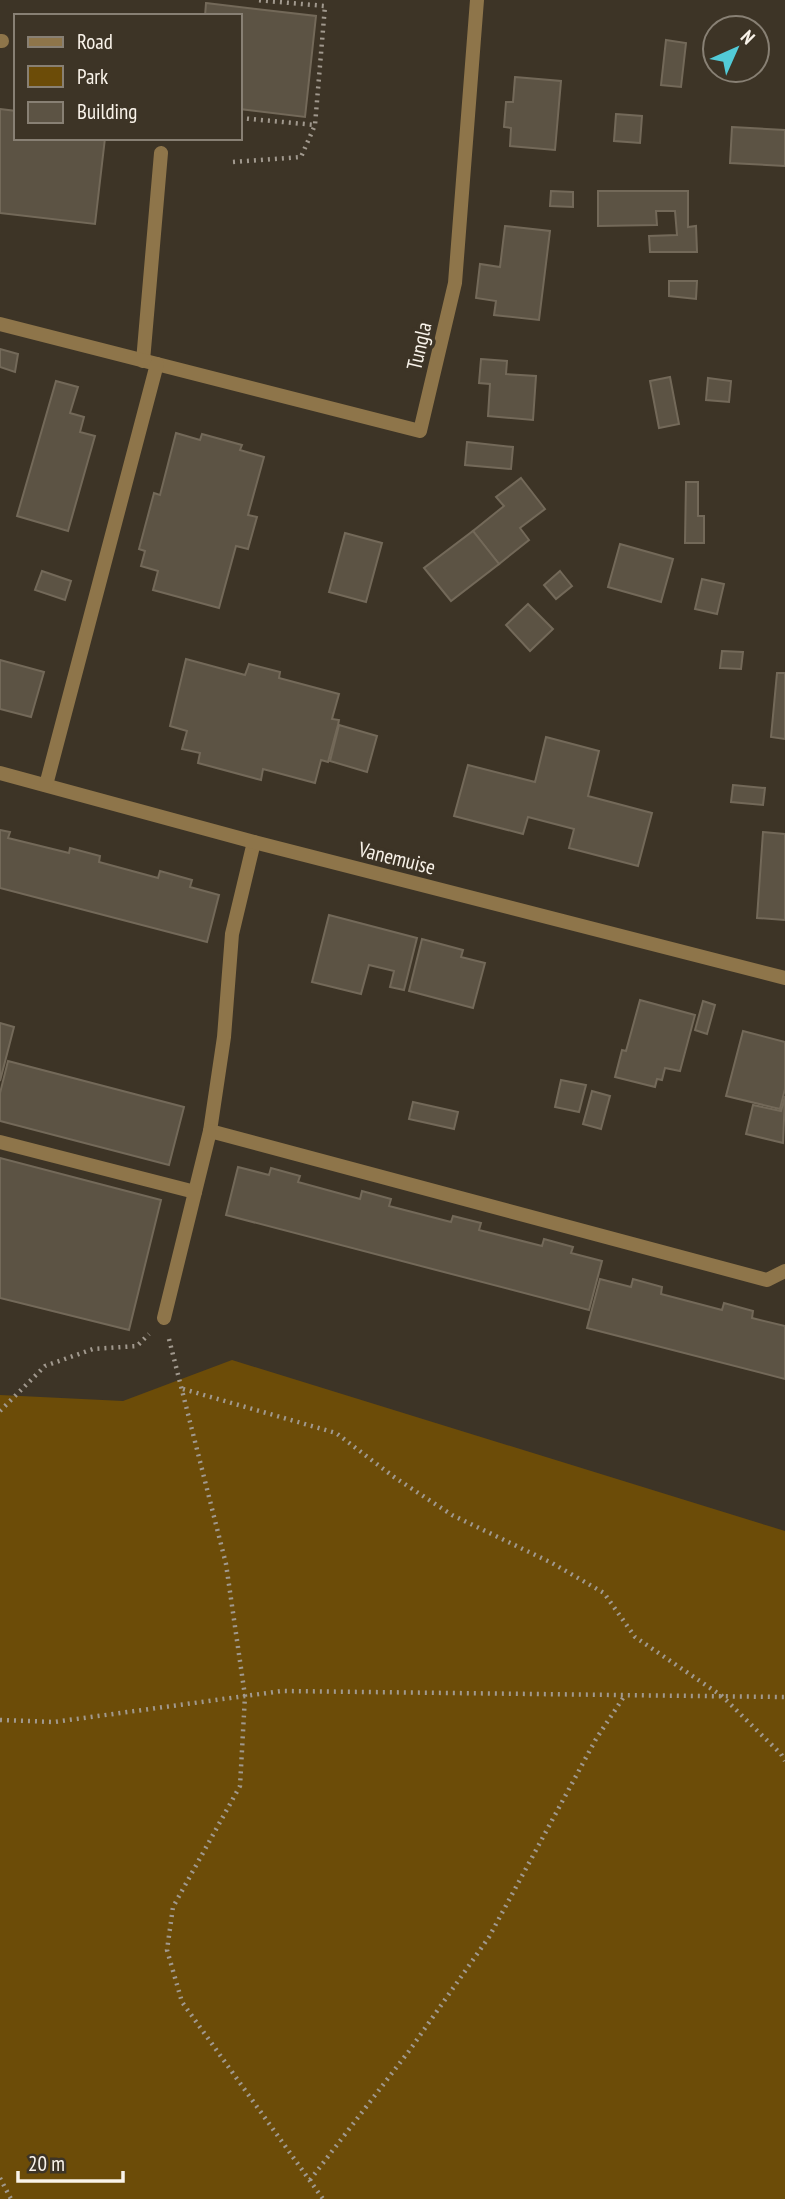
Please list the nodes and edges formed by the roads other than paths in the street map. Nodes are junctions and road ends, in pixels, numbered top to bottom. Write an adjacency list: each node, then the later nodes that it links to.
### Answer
1 (478, 0): 4 (street, Tungla)
2 (161, 153): 4 (street)
3 (0, 324): 4 (street, Tungla)
4 (150, 363): 6 (street)
5 (0, 773): 6 (street, Vanemuise)
6 (46, 785): 7 (street, Vanemuise)
7 (254, 842): 8 (street, Vanemuise); 9 (street)
8 (785, 978)
9 (210, 1131): 11 (street); 12 (street)
10 (0, 1142): 11 (street)
11 (195, 1192): 13 (street)
12 (785, 1271)
13 (164, 1318)

